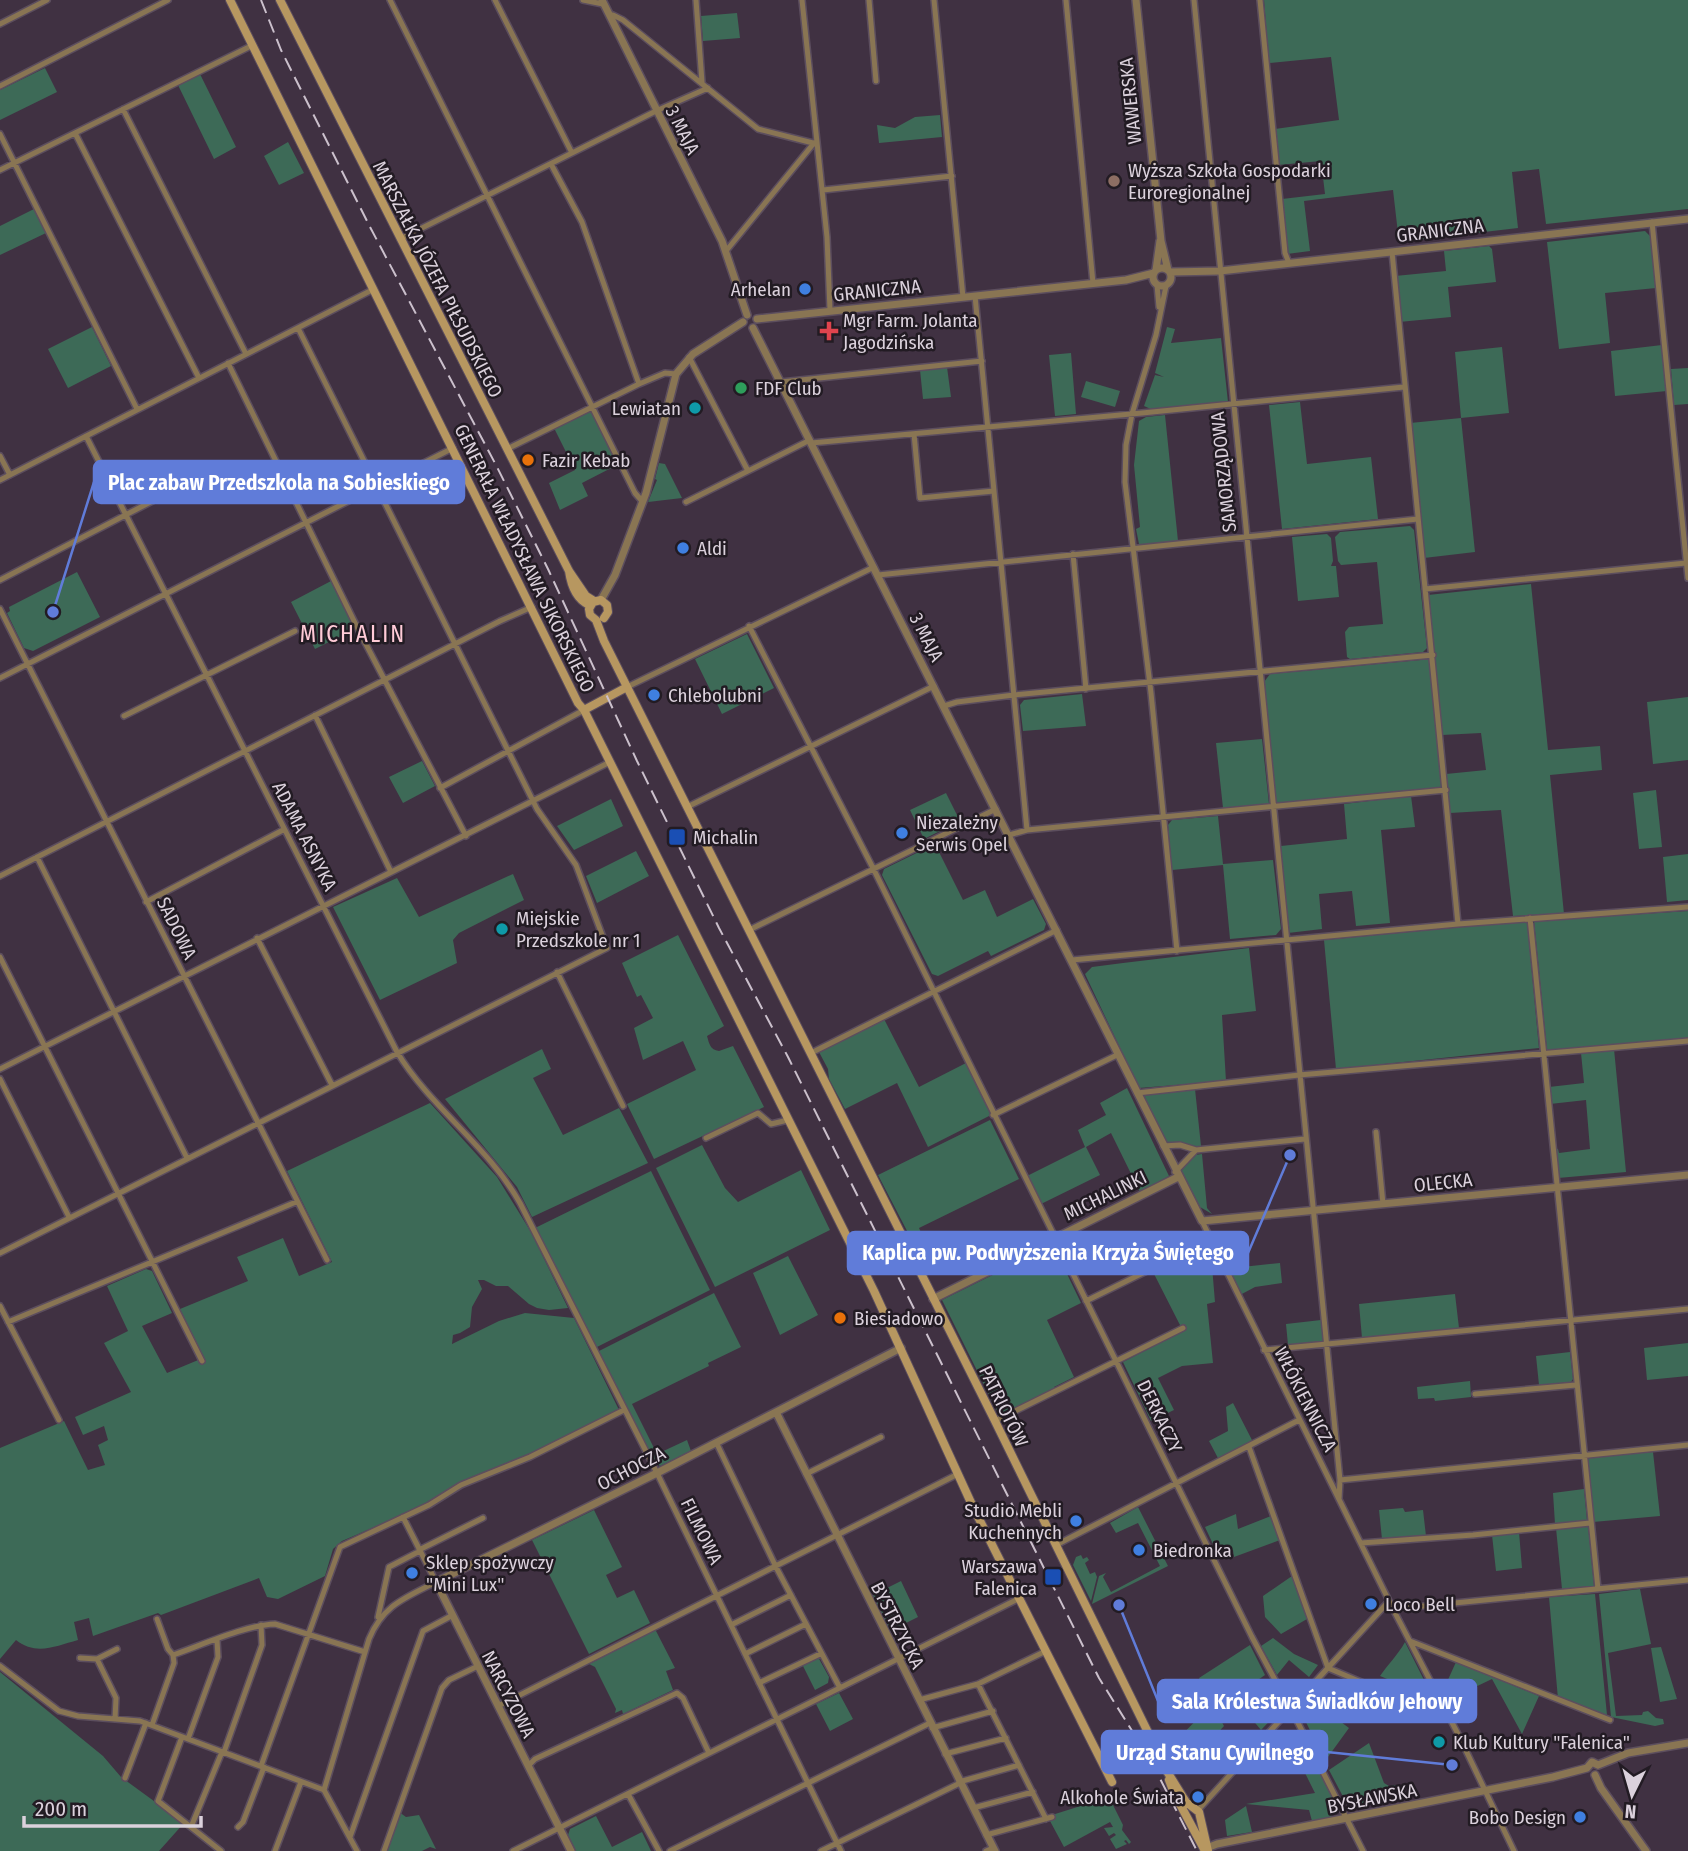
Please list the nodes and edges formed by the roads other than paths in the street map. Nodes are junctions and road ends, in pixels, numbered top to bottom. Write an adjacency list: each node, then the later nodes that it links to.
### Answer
1 (47, 0): 18 (street)
2 (168, 0): 22 (street)
3 (230, 0): 19 (main road, GENERAŁA WŁADYSŁAWA SIKORSKIEGO)
4 (280, 0): 38 (main road, MARSZAŁKA JÓZEFA PIŁSUDSKIEGO)
5 (390, 0): 35 (street)
6 (495, 0): 29 (street)
7 (583, 0): 16 (street)
8 (696, 0): 21 (street)
9 (802, 0): 28 (street)
10 (869, 0): 20 (street)
11 (934, 0): 33 (street)
12 (1066, 0): 47 (street)
13 (1136, 0): 39 (street, WAWERSKA)
14 (1194, 0): 43 (street, SAMORZĄDOWA)
15 (1260, 0): 42 (street)
16 (602, 2): 25 (street, 3 MAJA)
17 (613, 15): 21 (street)
18 (0, 24)
19 (253, 45): 24 (street); 48 (main road, GENERAŁA WŁADYSŁAWA SIKORSKIEGO)
20 (876, 80)
21 (702, 82): 23 (street)
22 (0, 86)
23 (708, 88): 25 (street); 28 (street)
24 (123, 109): 26 (street); 56 (street)
25 (656, 111): 29 (street); 40 (street, 3 MAJA)
26 (75, 133): 30 (street); 61 (street)
27 (0, 134): 30 (street)
28 (816, 144): 34 (street); 40 (street)
29 (572, 153): 31 (street)
30 (15, 163): 32 (street); 67 (street)
31 (551, 164): 35 (street); 63 (street)
32 (0, 170)
33 (952, 176): 34 (street); 50 (street)
34 (822, 190): 51 (street)
35 (486, 195): 38 (street); 66 (street)
36 (1688, 219): 37 (street, GRANICZNA)
37 (1652, 222): 41 (street, GRANICZNA); 88 (street)
38 (400, 239): 74 (main road, MARSZAŁKA JÓZEFA PIŁSUDSKIEGO)
39 (1161, 241): 44 (street, WAWERSKA); 45 (street, WAWERSKA)
40 (726, 251): 52 (street, 3 MAJA)
41 (1392, 252): 42 (street, GRANICZNA); 64 (street)
42 (1289, 263): 43 (street, GRANICZNA)
43 (1220, 271): 45 (street, GRANICZNA); 65 (street, SAMORZĄDOWA)
44 (1155, 272): 45 (street, WAWERSKA); 45 (street, GRANICZNA); 46 (street, GRANICZNA)
45 (1164, 279): 46 (street, GRANICZNA); 68 (street, WAWERSKA)
46 (1126, 280): 47 (street, GRANICZNA)
47 (1093, 283): 49 (street, GRANICZNA)
48 (374, 289): 55 (street); 73 (main road, GENERAŁA WŁADYSŁAWA SIKORSKIEGO)
49 (975, 296): 50 (street, GRANICZNA); 58 (street)
50 (964, 297): 51 (street, GRANICZNA)
51 (830, 310): 53 (street, GRANICZNA)
52 (745, 318): 53 (street); 54 (street); 57 (street)
53 (757, 319): 54 (street)
54 (753, 327): 62 (street, 3 MAJA)
55 (298, 328): 56 (street); 80 (street)
56 (246, 354): 59 (street)
57 (689, 357): 60 (street); 76 (street)
58 (982, 361): 62 (street); 69 (street)
59 (228, 363): 61 (street); 86 (street)
60 (677, 374): 63 (street); 82 (street)
61 (199, 378): 67 (street)
62 (781, 382): 72 (street, 3 MAJA)
63 (639, 384): 66 (street)
64 (1404, 387): 65 (street); 85 (street)
65 (1232, 405): 68 (street); 87 (street, SAMORZĄDOWA)
66 (592, 407): 74 (street); 82 (street)
67 (137, 410): 71 (street)
68 (1132, 414): 69 (street); 89 (street, WAWERSKA)
69 (988, 427): 70 (street); 81 (street)
70 (914, 434): 72 (street); 81 (street)
71 (86, 436): 77 (street); 84 (street, ADAMA ASNYKA)
72 (811, 441): 76 (street); 93 (street, 3 MAJA)
73 (453, 448): 80 (street); 99 (main road, GENERAŁA WŁADYSŁAWA SIKORSKIEGO)
74 (507, 449): 98 (main road, MARSZAŁKA JÓZEFA PIŁSUDSKIEGO)
75 (0, 456): 77 (street)
76 (748, 471): 83 (street)
77 (10, 475): 79 (street)
78 (195, 479): 84 (street)
79 (0, 480)
80 (377, 486): 86 (street); 104 (street)
81 (994, 491): 91 (street)
82 (642, 501): 98 (street)
83 (686, 502)
84 (127, 514): 95 (street); 97 (street, ADAMA ASNYKA)
85 (1418, 519): 87 (street); 96 (street)
86 (306, 523): 97 (street); 110 (street)
87 (1246, 537): 89 (street); 107 (street, SAMORZĄDOWA)
88 (1686, 537): 92 (street)
89 (1135, 549): 90 (street); 111 (street, WAWERSKA)
90 (1073, 554): 91 (street); 114 (street)
91 (1001, 561): 93 (street); 115 (street)
92 (1686, 563): 94 (street); 96 (street)
93 (876, 571): 102 (street); 112 (street, 3 MAJA)
94 (1688, 578)
95 (0, 580)
96 (1425, 589): 105 (street)
97 (165, 594): 106 (street); 108 (street, ADAMA ASNYKA)
98 (598, 603): 101 (main road); 101 (main road, MARSZAŁKA JÓZEFA PIŁSUDSKIEGO)
99 (532, 607): 104 (street); 117 (main road, GENERAŁA WŁADYSŁAWA SIKORSKIEGO)
100 (0, 610): 106 (street, SADOWA)
101 (600, 619): 113 (main road)
102 (749, 626): 113 (street); 120 (street, DERKACZY)
103 (295, 631): 108 (street)
104 (456, 643): 110 (street); 121 (street)
105 (1433, 655): 107 (street); 125 (street)
106 (27, 664): 109 (street); 131 (street, SADOWA)
107 (1260, 673): 111 (street); 127 (street, SAMORZĄDOWA)
108 (206, 675): 119 (street); 122 (street, ADAMA ASNYKA)
109 (0, 678)
110 (385, 679): 118 (street); 124 (street)
111 (1149, 684): 114 (street); 130 (street, WAWERSKA)
112 (934, 686): 116 (street, 3 MAJA); 120 (street)
113 (627, 687): 117 (main road); 128 (main road)
114 (1086, 689): 115 (street)
115 (1014, 695): 116 (street); 133 (street)
116 (944, 706): 129 (street, 3 MAJA)
117 (584, 710): 121 (street); 123 (main road, GENERAŁA WŁADYSŁAWA SIKORSKIEGO)
118 (315, 715): 122 (street); 138 (street)
119 (124, 716)
120 (811, 747): 128 (street); 137 (street, DERKACZY)
121 (509, 750): 124 (street); 126 (street)
122 (244, 751): 131 (street); 132 (street, ADAMA ASNYKA)
123 (610, 762): 126 (street); 170 (main road, GENERAŁA WŁADYSŁAWA SIKORSKIEGO)
124 (440, 788): 135 (street)
125 (1446, 790): 127 (street); 144 (street)
126 (533, 801): 135 (street); 153 (street)
127 (1272, 806): 130 (street); 148 (street, SAMORZĄDOWA)
128 (687, 807): 145 (main road)
129 (996, 809): 134 (street, 3 MAJA); 137 (street)
130 (1163, 816): 133 (street); 149 (street, WAWERSKA)
131 (107, 821): 136 (street); 140 (street, SADOWA)
132 (284, 830): 140 (street); 141 (street, ADAMA ASNYKA)
133 (1027, 830): 134 (street)
134 (1009, 835): 146 (street, 3 MAJA)
135 (466, 836): 138 (street)
136 (37, 857): 139 (street); 156 (street)
137 (873, 868): 145 (street); 155 (street, DERKACZY)
138 (391, 872): 141 (street)
139 (0, 876)
140 (146, 902): 154 (street, SADOWA)
141 (322, 905): 147 (street); 159 (street, ADAMA ASNYKA)
142 (1688, 907): 143 (street)
143 (1530, 918): 144 (street); 160 (street)
144 (1458, 924): 148 (street)
145 (749, 930): 161 (main road)
146 (1057, 930): 151 (street, 3 MAJA); 155 (street)
147 (257, 938): 154 (street); 166 (street)
148 (1286, 940): 149 (street); 164 (street, SAMORZĄDOWA)
149 (1177, 951): 151 (street)
150 (0, 957): 152 (street)
151 (1072, 960): 162 (street, WŁÓKIENNICZA)
152 (3, 970): 158 (street)
153 (556, 972): 159 (street); 168 (street)
154 (183, 976): 156 (street); 171 (street, SADOWA)
155 (933, 992): 161 (street); 169 (street, DERKACZY)
156 (113, 1011): 158 (street); 177 (street)
157 (1688, 1041): 160 (street)
158 (44, 1047): 163 (street); 181 (street)
159 (397, 1052): 166 (street); 187 (street, ADAMA ASNYKA)
160 (1543, 1053): 164 (street); 180 (street)
161 (811, 1054): 193 (main road, PATRIOTÓW)
162 (1117, 1055): 167 (street, WŁÓKIENNICZA); 169 (street)
163 (0, 1069)
164 (1299, 1075): 167 (street); 174 (street, SAMORZĄDOWA)
165 (0, 1079): 185 (street)
166 (332, 1085): 171 (street)
167 (1136, 1093): 175 (street, WŁÓKIENNICZA)
168 (623, 1106)
169 (993, 1115): 188 (street, DERKACZY)
170 (788, 1120): 173 (street); 201 (main road)
171 (257, 1123): 177 (street); 182 (street, SADOWA)
172 (1376, 1132): 183 (street)
173 (706, 1138)
174 (1305, 1139): 176 (street); 184 (street, SAMORZĄDOWA)
175 (1163, 1146): 176 (street); 178 (street, WŁÓKIENNICZA)
176 (1196, 1150): 178 (street)
177 (187, 1158): 181 (street)
178 (1177, 1174): 186 (street, WŁÓKIENNICZA); 188 (street, MICHALINKI)
179 (1688, 1175): 180 (street, OLECKA)
180 (1556, 1187): 183 (street, OLECKA); 197 (street)
181 (117, 1194): 185 (street); 192 (street)
182 (296, 1202): 191 (street, SADOWA); 192 (street)
183 (1383, 1204): 184 (street, OLECKA)
184 (1313, 1210): 186 (street, OLECKA); 200 (street, SAMORZĄDOWA)
185 (69, 1217): 190 (street)
186 (1202, 1221): 189 (street, WŁÓKIENNICZA)
187 (532, 1227): 207 (street, FILMOWA)
188 (1055, 1238): 193 (street, MICHALINKI); 194 (street, DERKACZY)
189 (1210, 1240): 194 (street); 202 (street, WŁÓKIENNICZA)
190 (0, 1253)
191 (327, 1260)
192 (153, 1261): 198 (street); 203 (street)
193 (933, 1299): 211 (main road, PATRIOTÓW)
194 (1086, 1301): 204 (street, DERKACZY)
195 (0, 1306): 198 (street)
196 (1688, 1309): 197 (street)
197 (1569, 1320): 200 (street); 205 (street)
198 (8, 1322): 209 (street)
199 (1183, 1328): 204 (street)
200 (1326, 1344): 202 (street); 220 (street, SAMORZĄDOWA)
201 (901, 1348): 208 (street, OCHOCZA); 218 (main road)
202 (1264, 1350): 210 (street, WŁÓKIENNICZA)
203 (202, 1361)
204 (1115, 1362): 211 (street); 221 (street, DERKACZY)
205 (1576, 1385): 206 (street); 216 (street)
206 (1475, 1394)
207 (624, 1410): 217 (street, FILMOWA); 223 (street)
208 (776, 1412): 213 (street, OCHOCZA); 219 (street, BYSTRZYCKA)
209 (59, 1420)
210 (1299, 1420): 215 (street); 222 (street, WŁÓKIENNICZA)
211 (995, 1421): 228 (main road, PATRIOTÓW)
212 (881, 1437): 219 (street)
213 (716, 1442): 217 (street, OCHOCZA); 230 (street)
214 (1688, 1445): 216 (street)
215 (1249, 1447): 221 (street); 259 (street)
216 (1583, 1455): 220 (street); 225 (street)
217 (657, 1473): 232 (street, OCHOCZA); 235 (street, FILMOWA)
218 (958, 1474): 226 (street); 236 (main road)
219 (806, 1475): 226 (street, BYSTRZYCKA)
220 (1340, 1479): 222 (street, SAMORZĄDOWA)
221 (1176, 1484): 228 (street); 265 (street, DERKACZY)
222 (1339, 1499): 227 (street, WŁÓKIENNICZA)
223 (402, 1517): 229 (street, NARCYZOWA); 245 (street)
224 (482, 1518): 229 (street)
225 (1590, 1523): 227 (street); 233 (street)
226 (837, 1536): 230 (street); 256 (street, BYSTRZYCKA)
227 (1361, 1542): 237 (street, WŁÓKIENNICZA)
228 (1056, 1546): 295 (main road, PATRIOTÓW)
229 (419, 1550): 232 (street, NARCYZOWA); 241 (street, OCHOCZA)
230 (776, 1567): 234 (street); 235 (street)
231 (1688, 1580): 233 (street)
232 (436, 1582): 239 (street, NARCYZOWA); 241 (street, OCHOCZA)
233 (1598, 1589): 238 (street)
234 (791, 1595): 242 (street); 244 (street)
235 (716, 1597): 244 (street, FILMOWA); 264 (street)
236 (1020, 1598): 249 (main road); 256 (street)
237 (1389, 1601): 238 (street, WŁÓKIENNICZA); 259 (street)
238 (1393, 1609): 247 (street, WŁÓKIENNICZA)
239 (453, 1615): 258 (street, NARCYZOWA); 302 (street)
240 (157, 1619): 253 (street)
241 (378, 1620): 250 (street, OCHOCZA)
242 (806, 1624): 251 (street); 252 (street)
243 (261, 1625): 245 (street); 246 (street); 276 (street)
244 (730, 1625): 251 (street, FILMOWA)
245 (308, 1635): 250 (street); 282 (street)
246 (217, 1640): 253 (street); 273 (street)
247 (1410, 1641): 269 (street, WŁÓKIENNICZA); 270 (street)
248 (117, 1649): 255 (street)
249 (1047, 1651): 261 (street); 288 (main road)
250 (365, 1653): 290 (street, OCHOCZA)
251 (745, 1654): 260 (street, FILMOWA)
252 (820, 1654): 260 (street); 262 (street)
253 (173, 1655): 271 (street)
254 (80, 1658): 255 (street)
255 (97, 1659): 267 (street)
256 (897, 1659): 262 (street); 263 (street, BYSTRZYCKA)
257 (0, 1666): 267 (street)
258 (478, 1666): 264 (street, NARCYZOWA); 309 (street)
259 (1328, 1668): 265 (street); 269 (street)
260 (759, 1683): 268 (street, FILMOWA)
261 (978, 1684): 263 (street); 266 (street)
262 (840, 1688): 268 (street)
263 (919, 1700): 272 (street, BYSTRZYCKA)
264 (498, 1706): 281 (street, NARCYZOWA)
265 (1291, 1709): 295 (street); 296 (street, DERKACZY)
266 (993, 1711): 272 (street); 274 (street)
267 (115, 1719): 271 (street)
268 (776, 1720): 277 (street); 289 (street, FILMOWA)
269 (1451, 1720): 291 (street, WŁÓKIENNICZA)
270 (1610, 1720)
271 (149, 1724): 273 (street); 285 (street)
272 (931, 1725): 278 (street, BYSTRZYCKA); 289 (street)
273 (185, 1738): 276 (street); 299 (street)
274 (1006, 1738): 278 (street); 279 (street)
275 (1688, 1743): 280 (street)
276 (223, 1752): 282 (street); 299 (street)
277 (709, 1753): 281 (street); 293 (street)
278 (945, 1755): 287 (street, BYSTRZYCKA)
279 (1019, 1765): 287 (street); 292 (street)
280 (1598, 1765): 283 (street); 284 (street)
281 (528, 1766): 300 (street, NARCYZOWA)
282 (262, 1767): 286 (street); 298 (street)
283 (1587, 1768): 284 (street); 291 (street, BYSŁAWSKA)
284 (1595, 1775): 318 (street)
285 (125, 1778)
286 (301, 1782): 290 (street); 307 (street)
287 (959, 1782): 294 (street, BYSTRZYCKA); 303 (street)
288 (1112, 1782)
289 (808, 1783): 303 (street, FILMOWA); 313 (street)
290 (324, 1790): 302 (street)
291 (1484, 1790): 296 (street, BYSŁAWSKA); 317 (street, WŁÓKIENNICZA)
292 (1032, 1792): 294 (street); 301 (street)
293 (628, 1794): 300 (street); 312 (street)
294 (973, 1808): 301 (street, BYSTRZYCKA)
295 (1193, 1812): 297 (main road); 297 (main road); 305 (main road, PATRIOTÓW)
296 (1346, 1819): 305 (street, BYSŁAWSKA); 316 (street, DERKACZY)
297 (1191, 1825): 305 (main road)
298 (239, 1826)
299 (191, 1827): 306 (street)
300 (559, 1828): 310 (street); 311 (street, NARCYZOWA)
301 (986, 1835): 304 (street, BYSTRZYCKA)
302 (350, 1838): 308 (street)
303 (837, 1843): 314 (street); 315 (street, FILMOWA)
304 (991, 1850)
305 (1206, 1850)
306 (221, 1851)
307 (275, 1851)
308 (357, 1851)
309 (384, 1851)
310 (513, 1851)
311 (571, 1851)
312 (659, 1851)
313 (670, 1851)
314 (821, 1851)
315 (841, 1851)
316 (1363, 1851)
317 (1514, 1851)
318 (1646, 1851)

